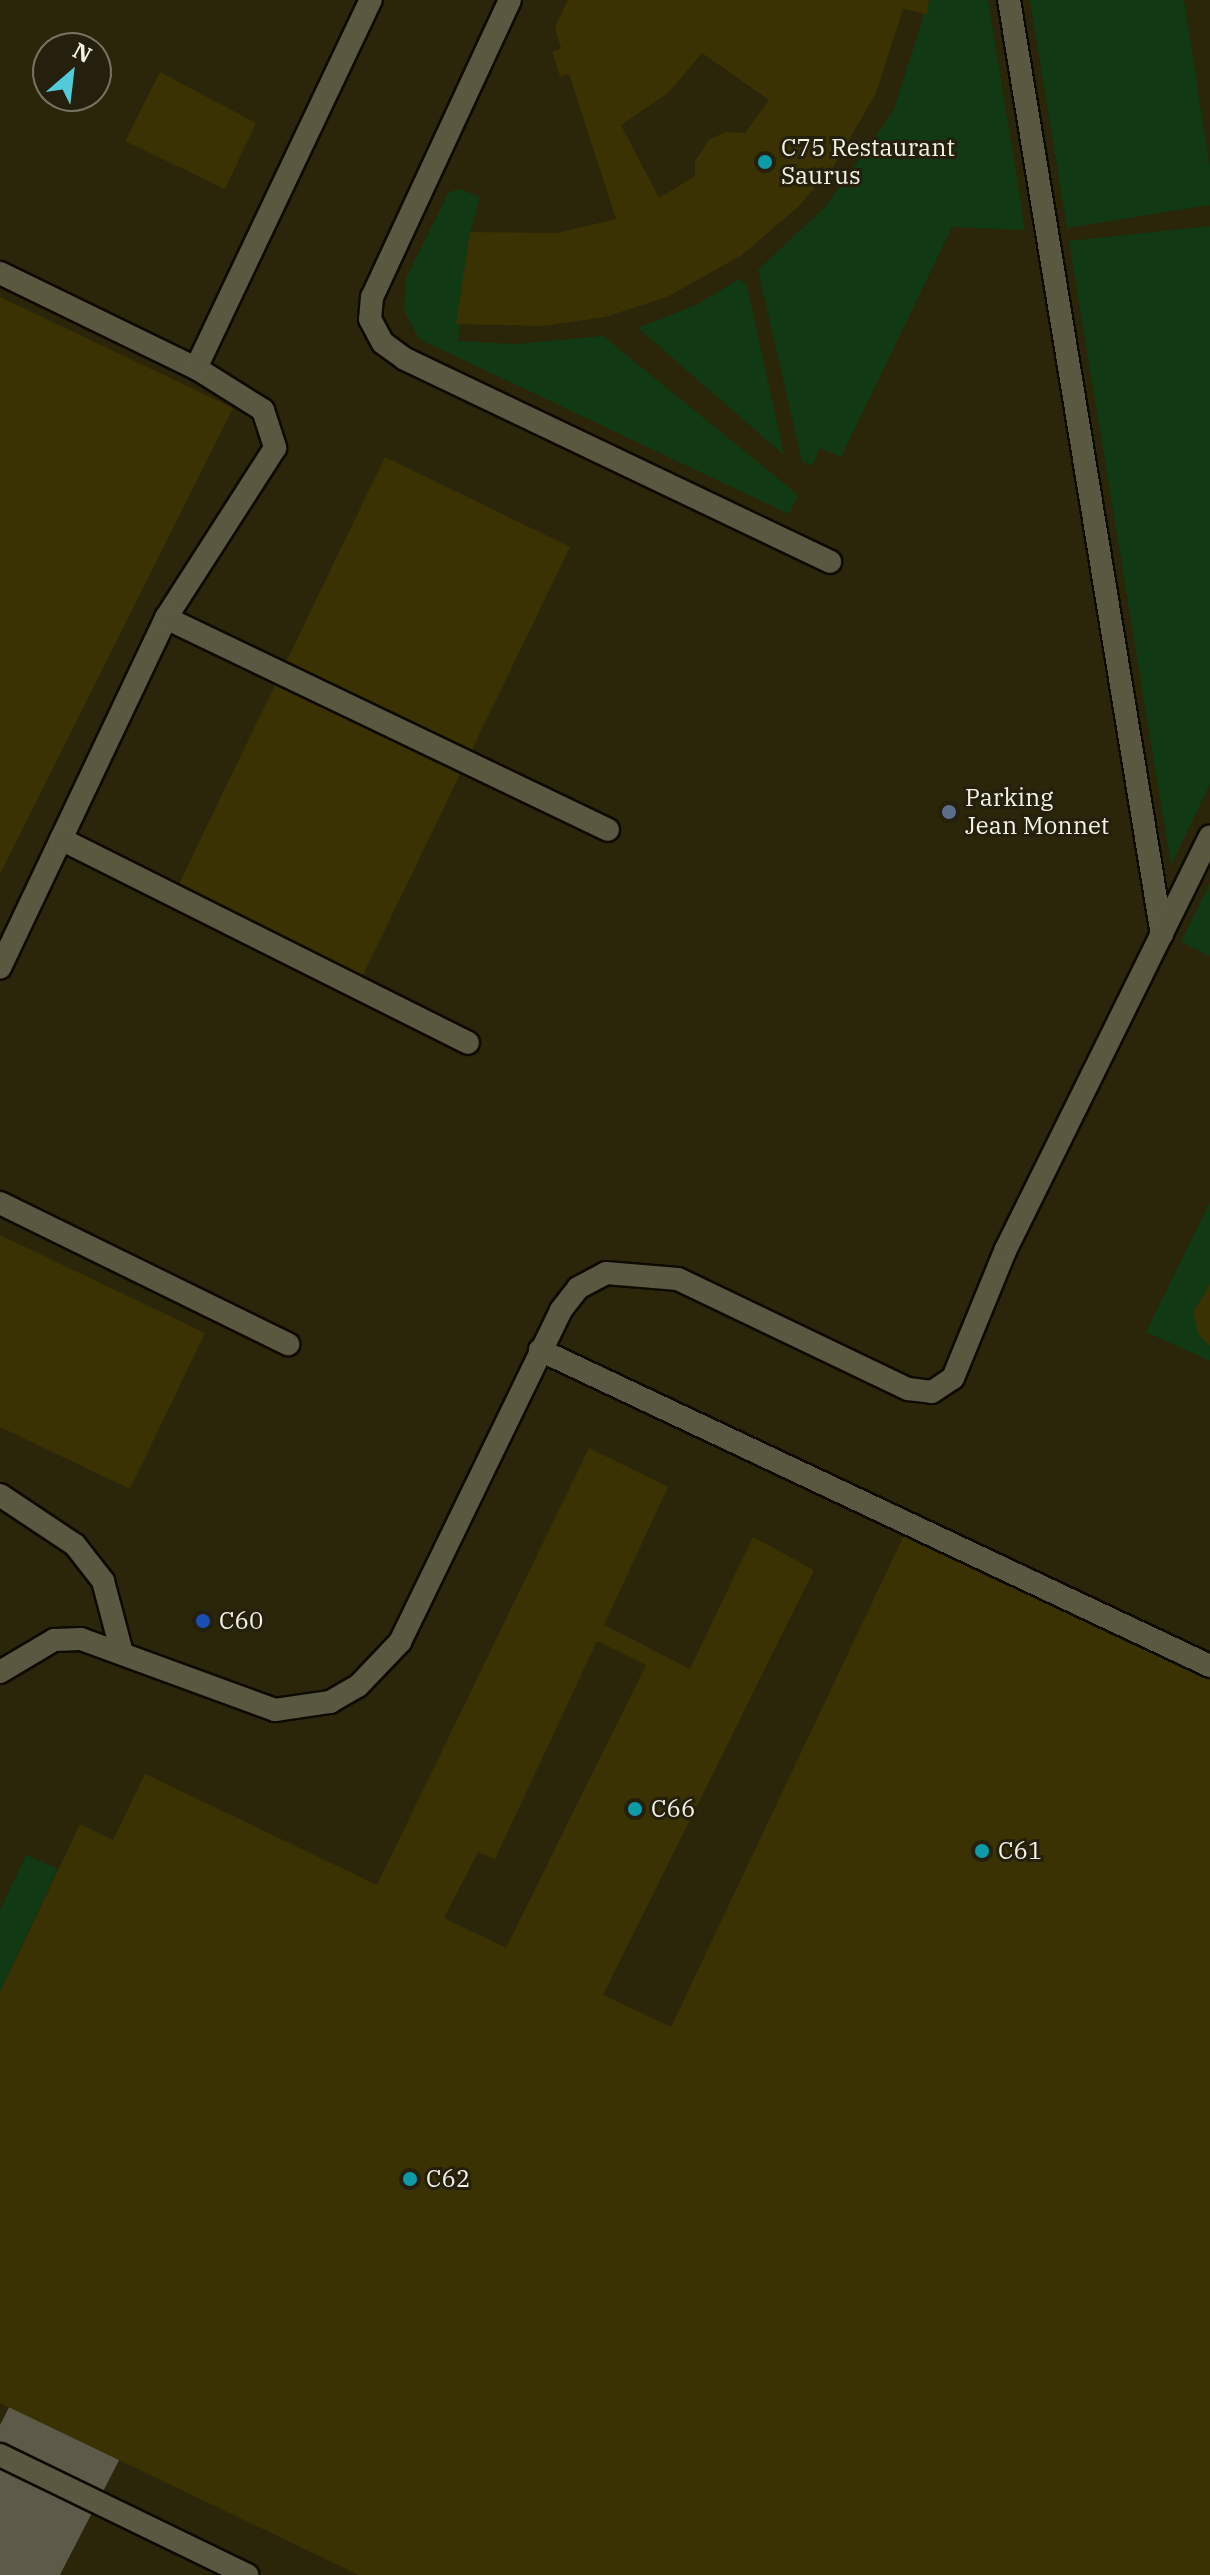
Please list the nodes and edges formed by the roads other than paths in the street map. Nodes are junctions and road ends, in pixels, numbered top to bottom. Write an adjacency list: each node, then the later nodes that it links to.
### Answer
1 (371, 0): 5 (lane)
2 (510, 0): 6 (lane)
3 (1009, 0): 11 (lane)
4 (0, 273): 5 (lane)
5 (196, 368): 7 (lane)
6 (830, 562)
7 (166, 618): 8 (lane); 10 (lane)
8 (608, 830)
9 (1210, 837): 11 (lane)
10 (61, 839): 12 (lane); 13 (lane)
11 (1162, 935): 16 (lane)
12 (0, 968)
13 (468, 1043)
14 (0, 1203): 15 (lane)
15 (288, 1344)
16 (540, 1350): 18 (lane); 19 (lane)
17 (0, 1495): 18 (lane)
18 (122, 1653): 20 (lane)
19 (1210, 1666)
20 (0, 1672)
21 (0, 2455): 22 (lane)
22 (247, 2575)

